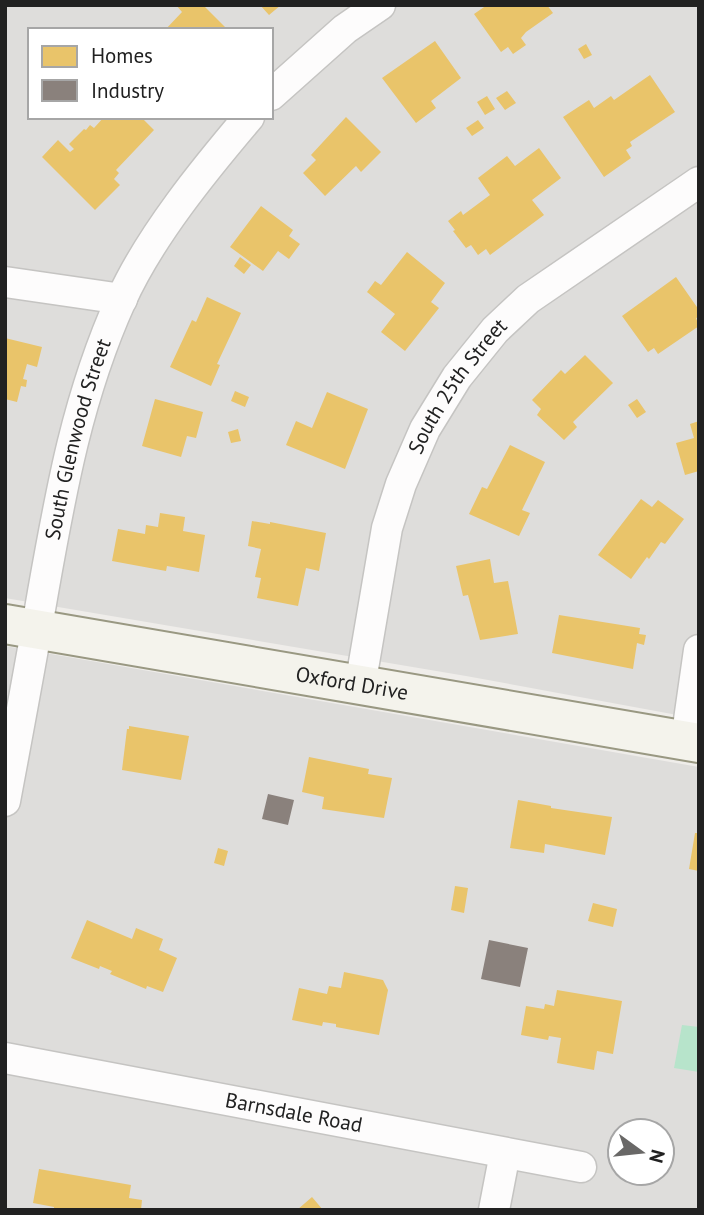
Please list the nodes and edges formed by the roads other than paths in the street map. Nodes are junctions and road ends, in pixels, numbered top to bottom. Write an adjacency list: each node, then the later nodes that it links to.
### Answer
1 (380, 5): 2 (street)
2 (273, 93)
3 (247, 119): 6 (street, South Glenwood Street)
4 (699, 182): 9 (street, South 25th Street)
5 (5, 282): 6 (street)
6 (122, 299): 7 (street, South Glenwood Street)
7 (21, 627): 9 (main road, Oxford Drive); 11 (street, South Glenwood Street)
8 (699, 650): 10 (street)
9 (360, 686): 10 (main road, Oxford Drive)
10 (692, 742)
11 (5, 801)
12 (5, 1058): 13 (street, Barnsdale Road)
13 (505, 1153): 14 (street, Barnsdale Road); 15 (street)
14 (582, 1167)
15 (494, 1210)

